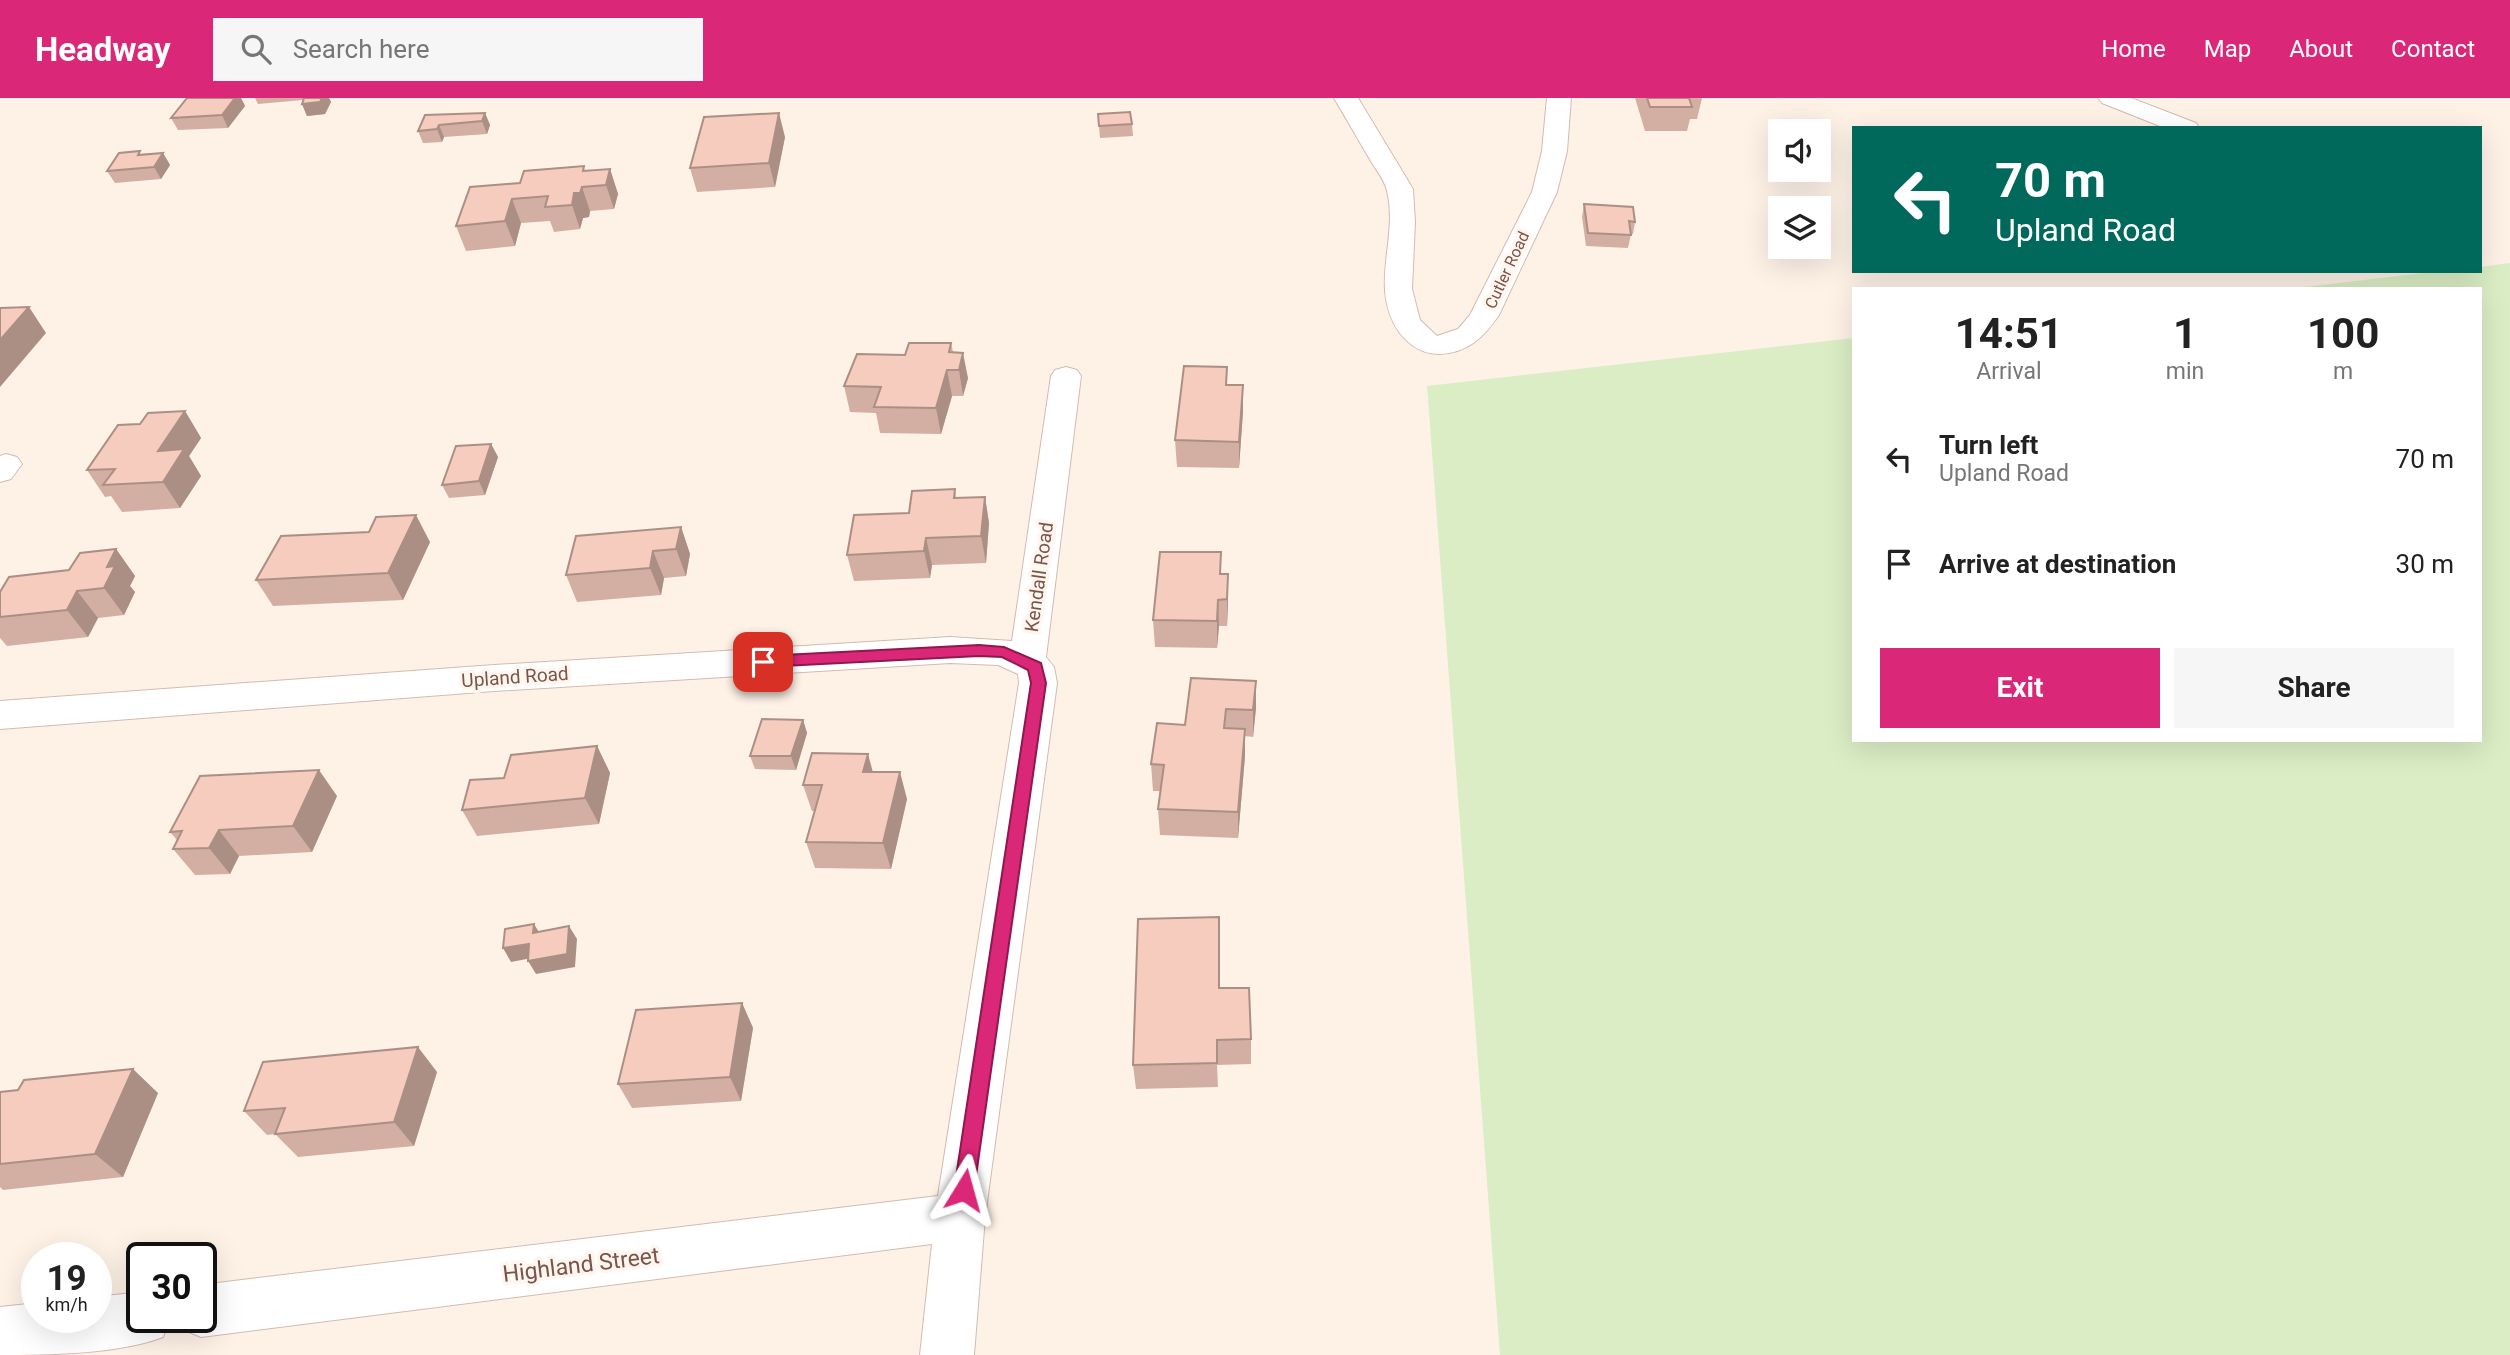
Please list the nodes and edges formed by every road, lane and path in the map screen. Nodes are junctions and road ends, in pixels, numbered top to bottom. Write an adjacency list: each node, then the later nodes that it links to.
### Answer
1 (1346, 98): 2 (street, Cutler Road)
2 (1559, 98)
3 (2109, 98): 4 (street)
4 (2182, 126)
5 (1066, 376): 6 (street, Kendall Road)
6 (1027, 663): 7 (street, Upland Road); 8 (street, Kendall Road)
7 (0, 715)
8 (960, 1217): 9 (street, Highland Street); 12 (street, Kendall Road)
9 (217, 1309)
10 (126, 1320): 11 (street)
11 (0, 1333)
12 (947, 1355)

